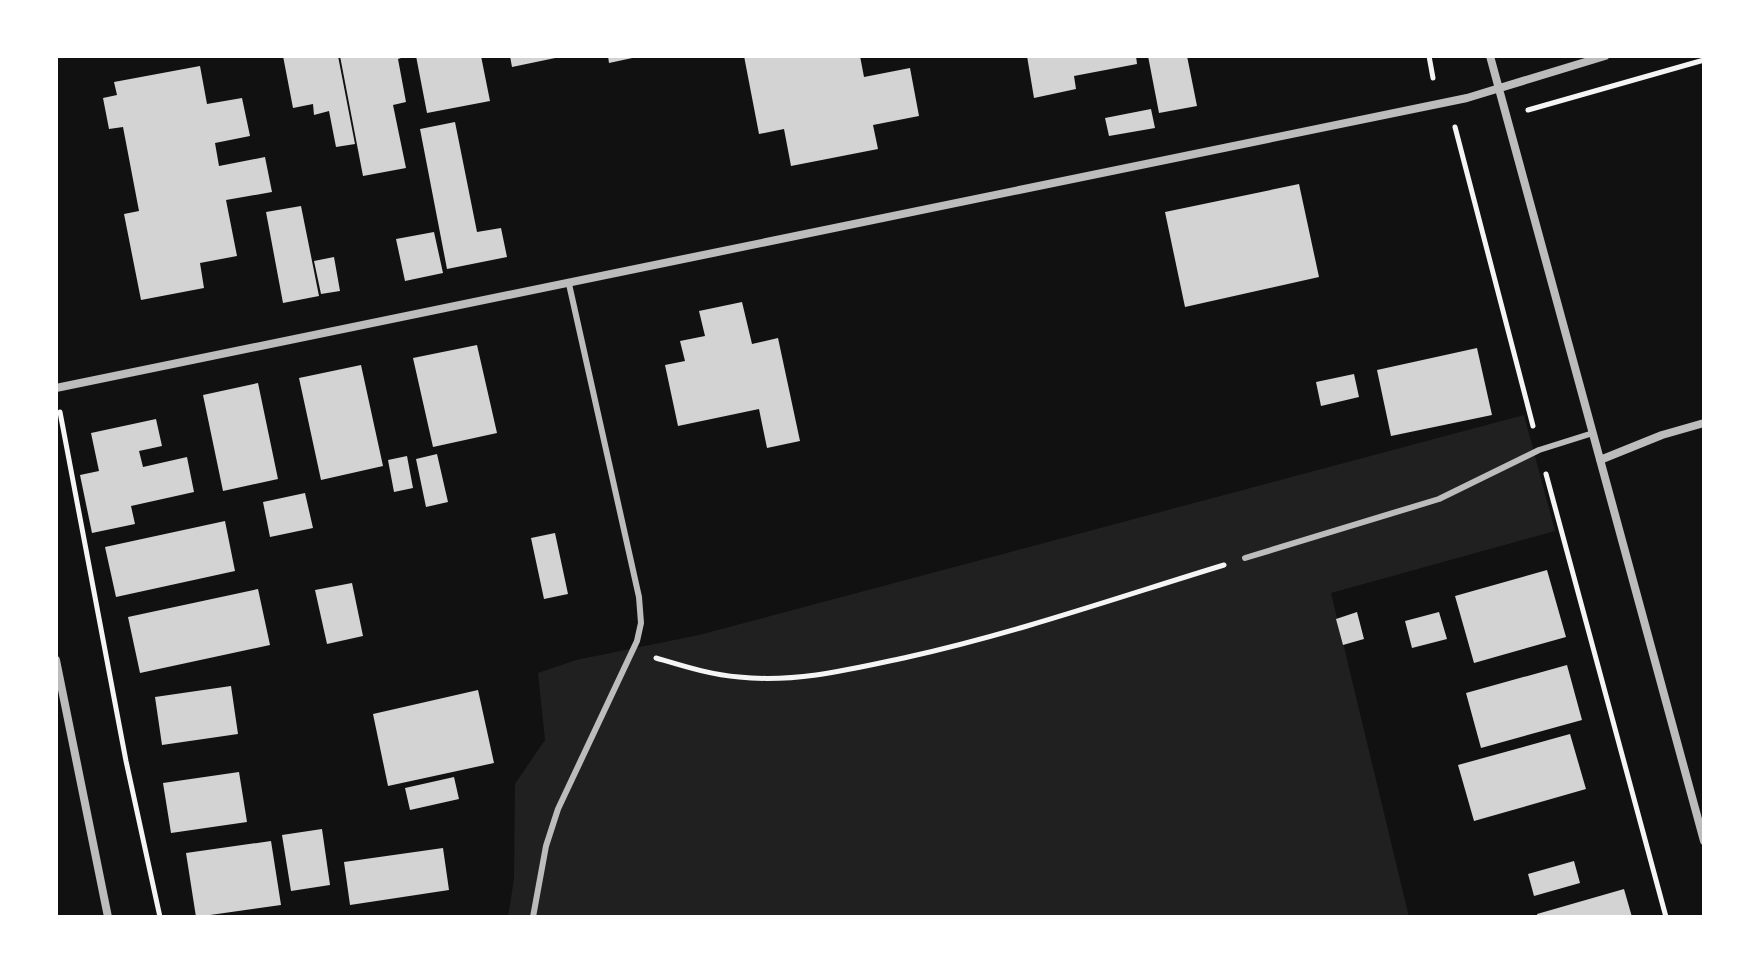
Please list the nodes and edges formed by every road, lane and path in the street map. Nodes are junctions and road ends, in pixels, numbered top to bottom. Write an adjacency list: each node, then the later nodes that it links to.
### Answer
1 (1429, 56): 5 (path)
2 (1490, 56): 6 (street)
3 (1605, 56): 6 (street)
4 (1704, 60): 7 (path)
5 (1434, 77)
6 (1499, 88): 7 (street); 9 (street)
7 (1508, 116): 13 (street)
8 (1456, 127): 14 (path)
9 (569, 284): 10 (street); 17 (lane)
10 (56, 388)
11 (60, 411): 21 (path)
12 (1704, 423): 15 (street)
13 (1593, 433): 14 (lane); 15 (street)
14 (1539, 450): 16 (lane); 23 (path)
15 (1600, 460): 19 (street)
16 (1245, 558): 17 (path)
17 (632, 651): 22 (lane)
18 (56, 660): 20 (street)
19 (1704, 841)
20 (108, 917)
21 (160, 917)
22 (533, 917)
23 (1666, 917)

